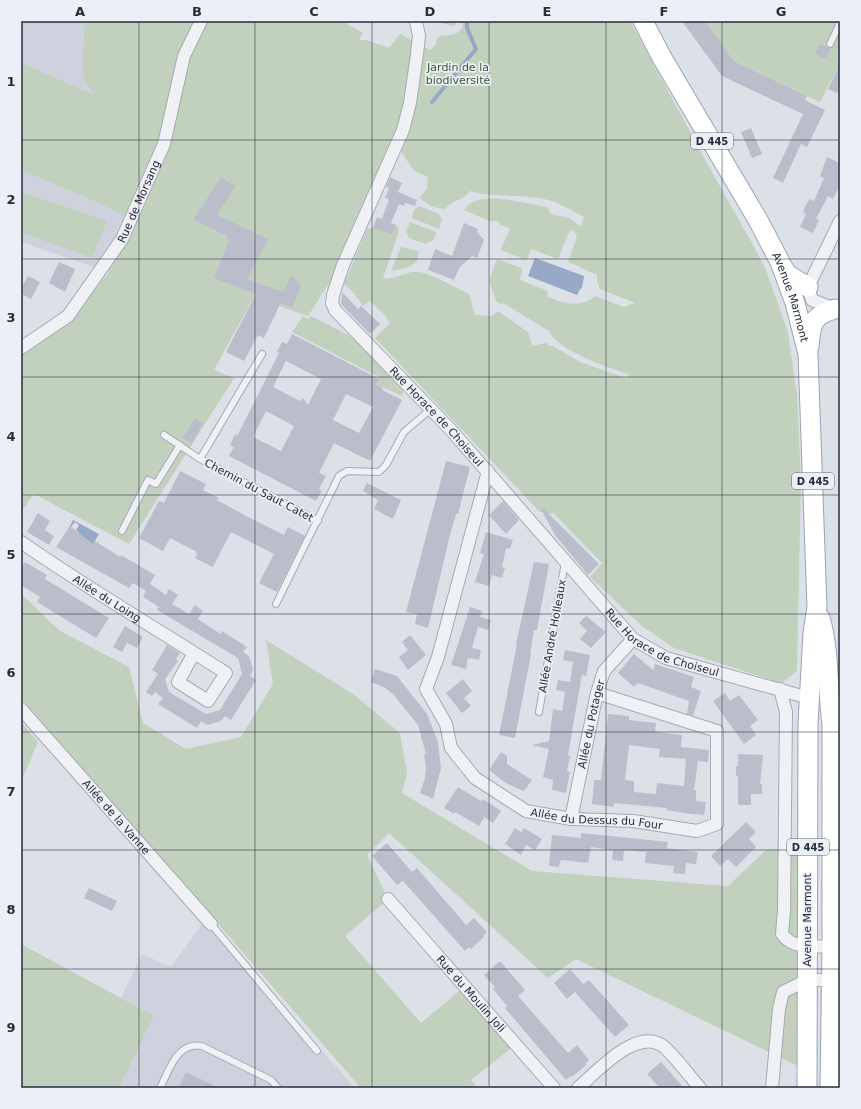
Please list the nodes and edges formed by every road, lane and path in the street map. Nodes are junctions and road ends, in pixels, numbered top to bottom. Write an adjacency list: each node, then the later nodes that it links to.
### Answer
1 (201, 21): 10 (street, Rue de Morsang)
2 (416, 21): 13 (street, Rue Horace de Choiseul)
3 (643, 21): 7 (main road, Avenue Marmont / D 445)
4 (840, 23): 5 (lane)
5 (830, 44)
6 (840, 220): 8 (street)
7 (780, 262): 8 (main road); 12 (main road, Avenue Marmont / D 445)
8 (811, 281): 9 (street)
9 (837, 310): 12 (main road)
10 (21, 348)
11 (262, 354): 16 (lane, Chemin du Saut Catet)
12 (808, 354): 23 (main road, Avenue Marmont / D 445)
13 (431, 409): 17 (street, Rue Horace de Choiseul); 18 (lane, Chemin du Saut Catet)
14 (164, 434): 15 (lane, Chemin du Saut Catet)
15 (180, 445): 16 (lane, Chemin du Saut Catet); 19 (lane)
16 (200, 459): 18 (lane, Chemin du Saut Catet)
17 (488, 471): 21 (street, Rue Horace de Choiseul); 33 (street, Allée du Dessus du Four)
18 (318, 521): 22 (lane, Chemin du Saut Catet)
19 (122, 531)
20 (21, 542): 26 (street, Allée du Loing)
21 (566, 559): 25 (street, Rue Horace de Choiseul); 31 (lane, Allée André Holleaux)
22 (276, 604)
23 (817, 608): 24 (main road, Avenue Marmont / D 445); 32 (main road, Avenue Marmont / D 445)
24 (813, 633): 29 (main road, Avenue Marmont / D 445); 32 (main road, Avenue Marmont / D 445)
25 (633, 639): 27 (street, Rue Horace de Choiseul); 28 (street, Allée du Potager)
26 (194, 653)
27 (780, 689): 29 (street, Rue Horace de Choiseul); 36 (street)
28 (597, 693): 33 (street, Allée du Potager); 33 (street, Allée du Dessus du Four)
29 (809, 698): 32 (main road, Avenue Marmont / D 445)
30 (21, 709): 35 (street, Allée de la Vanne)
31 (539, 712)
32 (818, 717): 36 (main road, Avenue Marmont / D 445); 36 (main road, Avenue Marmont / D 445)
33 (570, 820)
34 (388, 899): 42 (street, Rue du Moulin Joli)
35 (211, 924): 38 (lane)
36 (824, 940): 37 (main road, Avenue Marmont / D 445)
37 (823, 986): 45 (street); 46 (main road, Avenue Marmont / D 445); 47 (main road, Avenue Marmont / D 445); 48 (main road, Avenue Marmont / D 445); 49 (main road, Avenue Marmont / D 445)
38 (318, 1050)
39 (840, 1078): 50 (street)
40 (160, 1088): 41 (lane)
41 (278, 1088)
42 (554, 1088)
43 (578, 1088): 44 (street)
44 (700, 1088)
45 (772, 1088)
46 (807, 1088)
47 (816, 1088)
48 (822, 1088)
49 (830, 1088)
50 (837, 1088)

